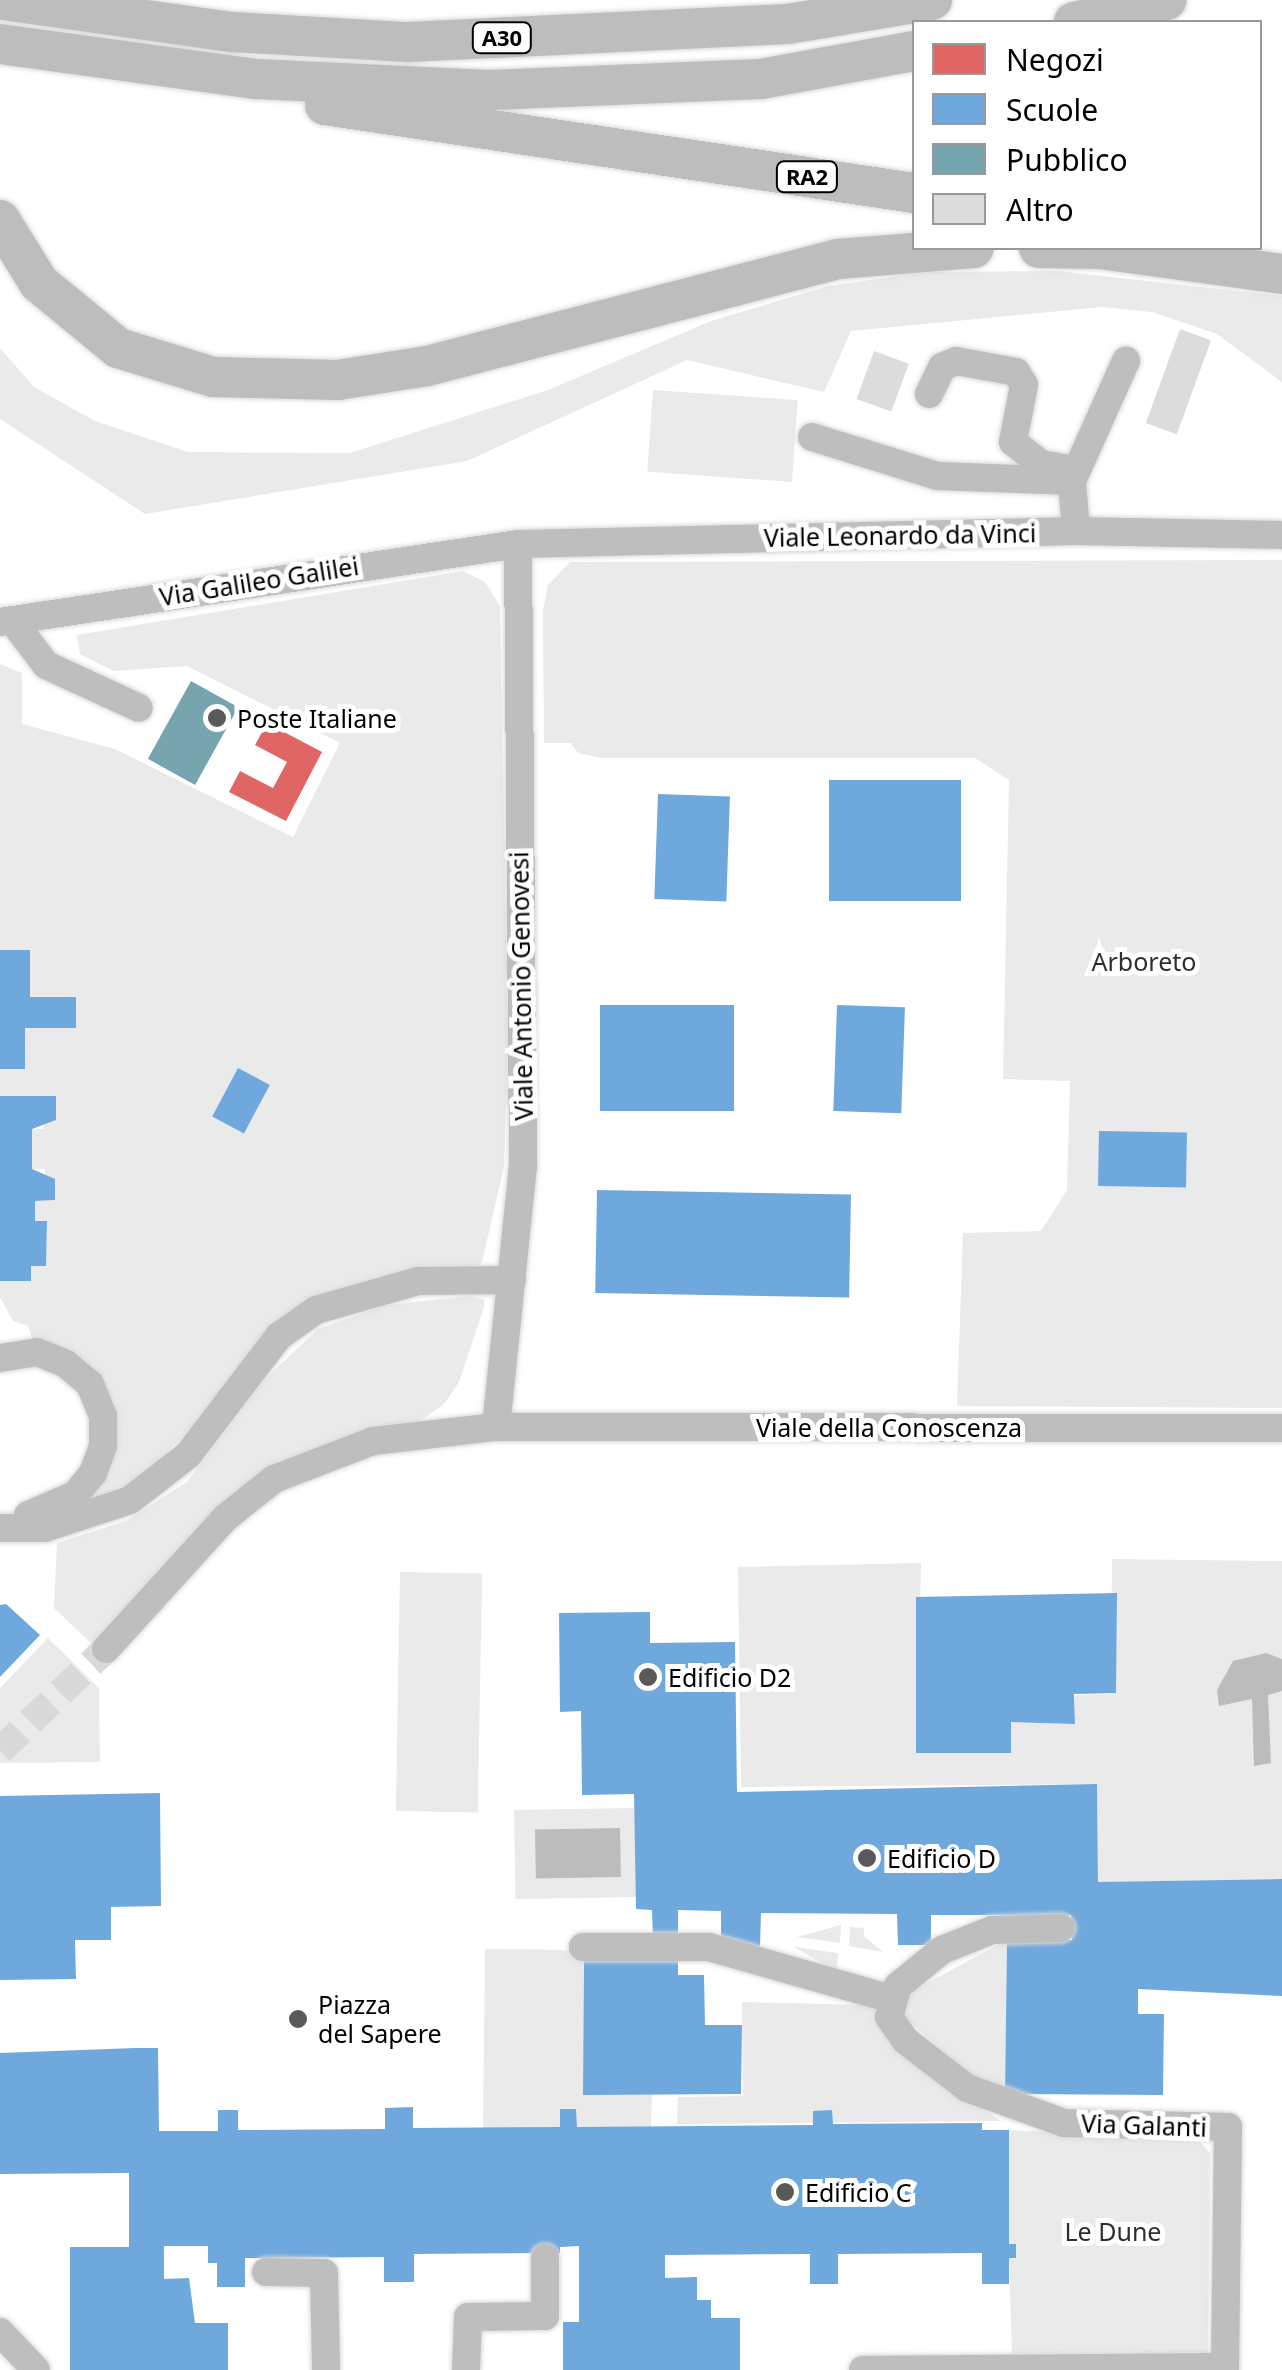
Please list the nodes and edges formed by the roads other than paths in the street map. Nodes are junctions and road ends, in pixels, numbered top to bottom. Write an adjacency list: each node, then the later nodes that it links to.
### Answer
1 (3, 0): 2 (highway, A30)
2 (932, 0)
3 (1166, 0): 4 (highway)
4 (1082, 20)
5 (0, 44): 7 (highway, A30)
6 (912, 51): 7 (highway, A30)
7 (192, 72): 8 (highway, RA2)
8 (912, 194)
9 (0, 220): 10 (highway)
10 (949, 250)
11 (1107, 250): 12 (highway)
12 (1282, 274)
13 (1126, 361): 16 (street)
14 (930, 394): 16 (street)
15 (812, 437): 16 (street)
16 (1074, 475): 17 (street)
17 (1076, 531): 18 (street, Viale Leonardo da Vinci); 19 (street, Viale Leonardo da Vinci)
18 (1282, 535)
19 (518, 544): 20 (street, Via Galileo Galilei); 22 (street, Viale Antonio Genovesi)
20 (6, 622): 21 (street)
21 (138, 708)
22 (512, 1280): 24 (street, Viale Antonio Genovesi); 27 (street)
23 (0, 1358): 26 (street)
24 (496, 1427): 25 (street, Viale della Conoscenza); 28 (street, Viale della Conoscenza)
25 (1282, 1428)
26 (0, 1516)
27 (0, 1528)
28 (106, 1648)
29 (1062, 1928): 31 (street)
30 (584, 1946): 31 (street)
31 (890, 1998): 35 (street, Via Galanti)
32 (545, 2258): 38 (street)
33 (266, 2272): 37 (street)
34 (0, 2332): 36 (street)
35 (1225, 2369): 39 (street)
36 (36, 2370)
37 (326, 2370)
38 (466, 2370)
39 (864, 2370)

